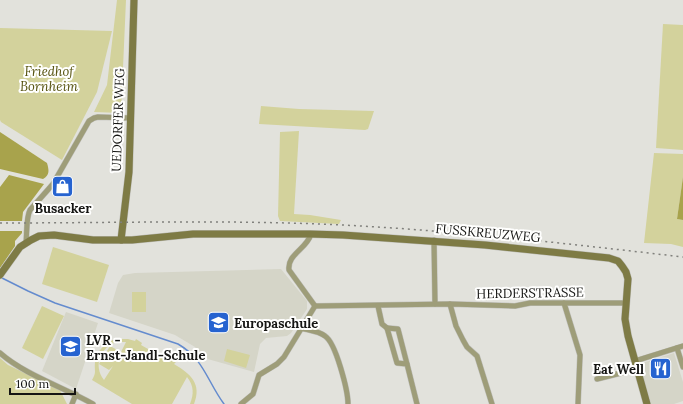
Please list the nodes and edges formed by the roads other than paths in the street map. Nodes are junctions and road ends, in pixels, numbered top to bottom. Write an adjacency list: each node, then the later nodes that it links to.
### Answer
1 (134, 0): 2 (street, UEDORFER WEG)
2 (131, 118): 4 (street, UEDORFER WEG); 6 (street)
3 (311, 234): 4 (street, FUSSKREUZWEG); 5 (street, FUSSKREUZWEG); 12 (street)
4 (121, 240): 6 (street, FUSSKREUZWEG)
5 (434, 240): 9 (street, FUSSKREUZWEG); 10 (street)
6 (26, 243): 7 (street)
7 (0, 275)
8 (564, 303): 9 (street, HERDERSTRASSE); 11 (street, HERDERSTRASSE); 32 (street)
9 (626, 303): 20 (street, FUSSKREUZWEG)
10 (435, 304): 11 (street, HERDERSTRASSE); 13 (street, HERDERSTRASSE)
11 (450, 304): 31 (street)
12 (315, 306): 13 (street, HERDERSTRASSE); 14 (street)
13 (378, 306): 15 (street)
14 (301, 328): 24 (street); 29 (street)
15 (388, 328): 19 (street); 19 (street)
16 (683, 346): 17 (street)
17 (677, 348): 20 (street); 21 (street)
18 (0, 353): 23 (street)
19 (407, 364): 30 (street)
20 (636, 365): 22 (street); 33 (street, FUSSKREUZWEG)
21 (683, 367)
22 (597, 379)
23 (76, 394): 25 (street); 26 (street)
24 (253, 394): 27 (street); 28 (street)
25 (72, 404)
26 (92, 404)
27 (241, 404)
28 (250, 404)
29 (348, 404)
30 (416, 404)
31 (492, 404)
32 (578, 404)
33 (647, 404)

